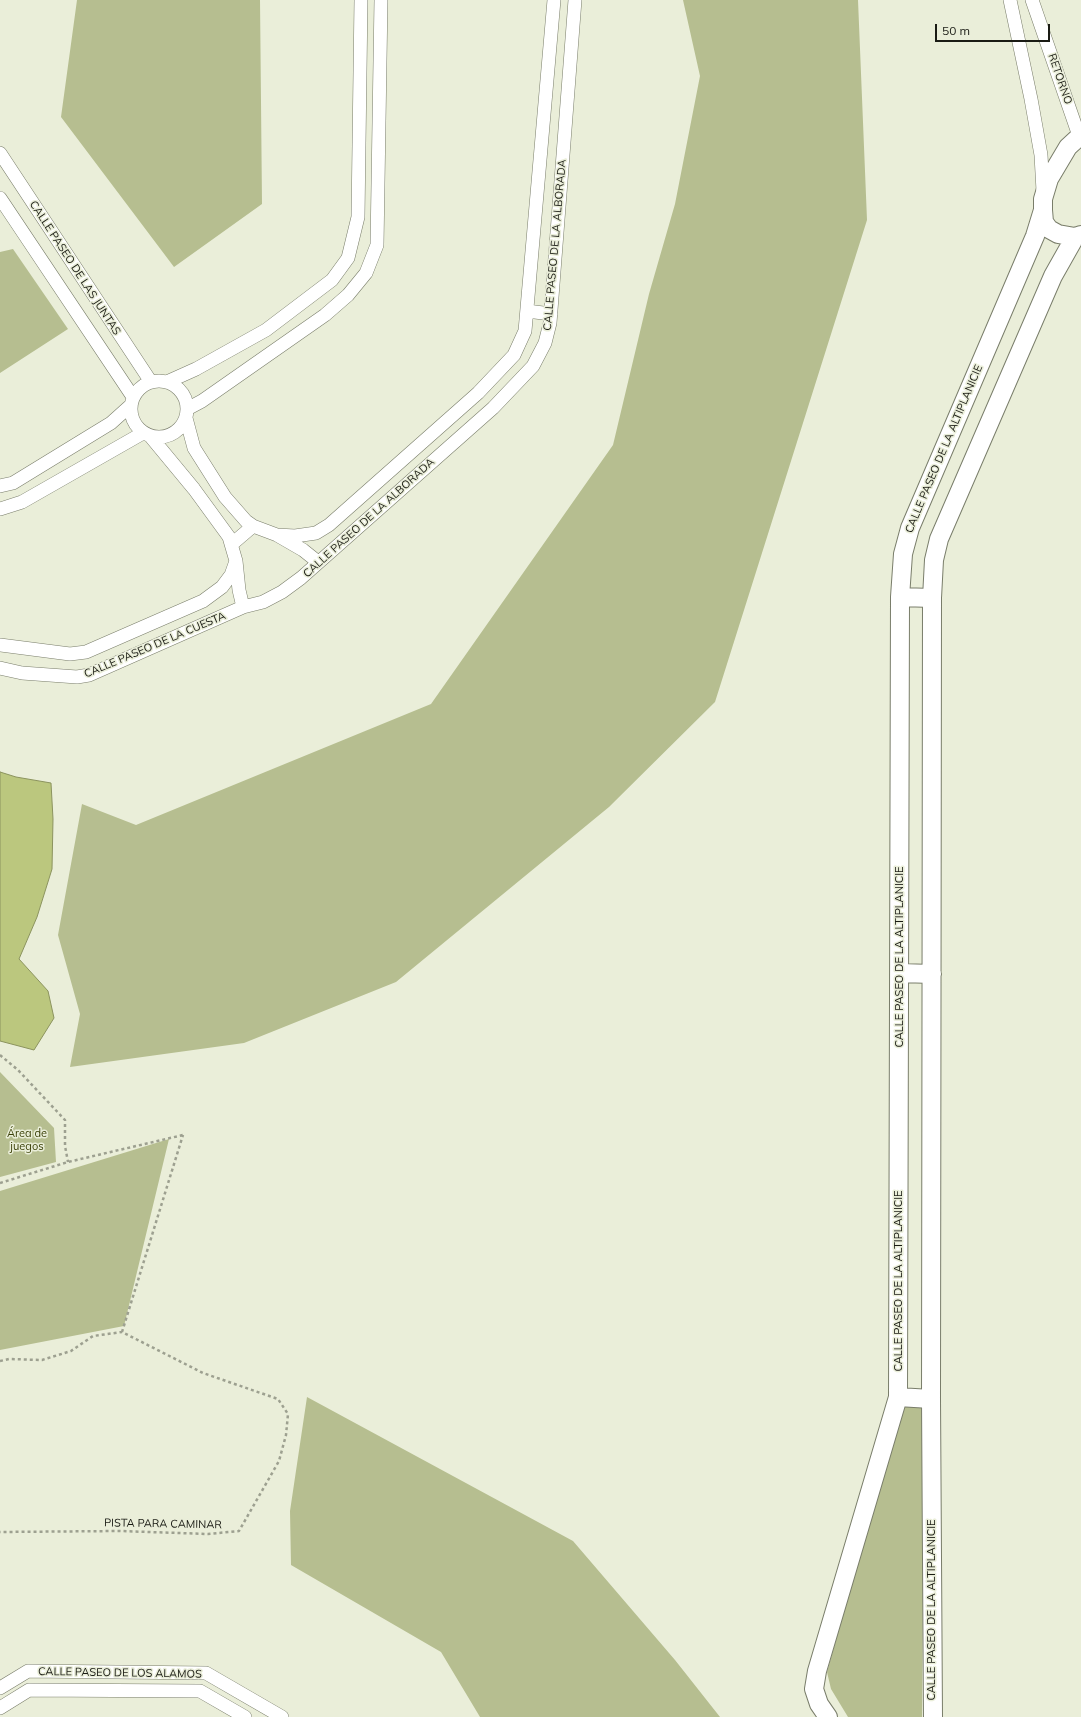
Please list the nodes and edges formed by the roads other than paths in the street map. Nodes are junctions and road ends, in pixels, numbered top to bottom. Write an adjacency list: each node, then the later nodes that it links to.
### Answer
1 (361, 0): 8 (street)
2 (381, 0): 9 (street)
3 (554, 0): 14 (street, CALLE PASEO DE LA ALBORADA)
4 (575, 0): 15 (street, CALLE PASEO DE LA ALBORADA)
5 (1010, 0): 12 (street)
6 (1032, 0): 7 (street, RETORNO)
7 (1080, 136): 12 (street, CALLE PASEO DE LA ALTIPLANICIE)
8 (358, 148): 9 (street); 17 (street)
9 (378, 150): 19 (street)
10 (0, 153): 16 (street, CALLE PASEO DE LAS JUNTAS)
11 (0, 198): 18 (street, CALLE PASEO DE LAS JUNTAS)
12 (1043, 204): 13 (street); 29 (street, CALLE PASEO DE LA ALTIPLANICIE)
13 (1078, 236): 30 (street, CALLE PASEO DE LA ALTIPLANICIE)
14 (527, 311): 15 (street); 24 (street, CALLE PASEO DE LA ALBORADA)
15 (551, 314): 27 (street, CALLE PASEO DE LA ALBORADA)
16 (151, 382): 17 (street); 18 (street)
17 (167, 382): 19 (street)
18 (132, 401): 20 (street); 21 (street)
19 (187, 414): 20 (street); 23 (street)
20 (147, 435): 22 (street); 25 (street)
21 (0, 486)
22 (0, 509)
23 (253, 526): 24 (street); 25 (street)
24 (277, 535): 27 (street)
25 (232, 544): 26 (street)
26 (236, 561): 31 (street); 32 (street, CALLE PASEO DE LA CUESTA)
27 (318, 562): 28 (street, CALLE PASEO DE LA ALBORADA)
28 (282, 592): 31 (street, CALLE PASEO DE LA CUESTA)
29 (900, 597): 30 (street); 34 (street, CALLE PASEO DE LA ALTIPLANICIE)
30 (932, 598): 35 (street, CALLE PASEO DE LA ALTIPLANICIE)
31 (243, 607): 33 (street, CALLE PASEO DE LA CUESTA)
32 (0, 645)
33 (0, 668)
34 (900, 973): 35 (street); 36 (street, CALLE PASEO DE LA ALTIPLANICIE)
35 (932, 974): 37 (street, CALLE PASEO DE LA ALTIPLANICIE)
36 (898, 1397): 37 (street); 44 (street, CALLE PASEO DE LA ALTIPLANICIE)
37 (931, 1399): 45 (street, CALLE PASEO DE LA ALTIPLANICIE)
38 (82, 1672): 39 (street, CALLE PASEO DE LOS ALAMOS); 40 (street); 43 (street, CALLE PASEO DE LOS ALAMOS)
39 (0, 1688)
40 (82, 1690): 41 (street, CALLE PASEO DE LOS ALAMOS); 42 (street, CALLE PASEO DE LOS ALAMOS)
41 (0, 1708)
42 (245, 1717)
43 (282, 1717)
44 (828, 1717)
45 (932, 1717)

